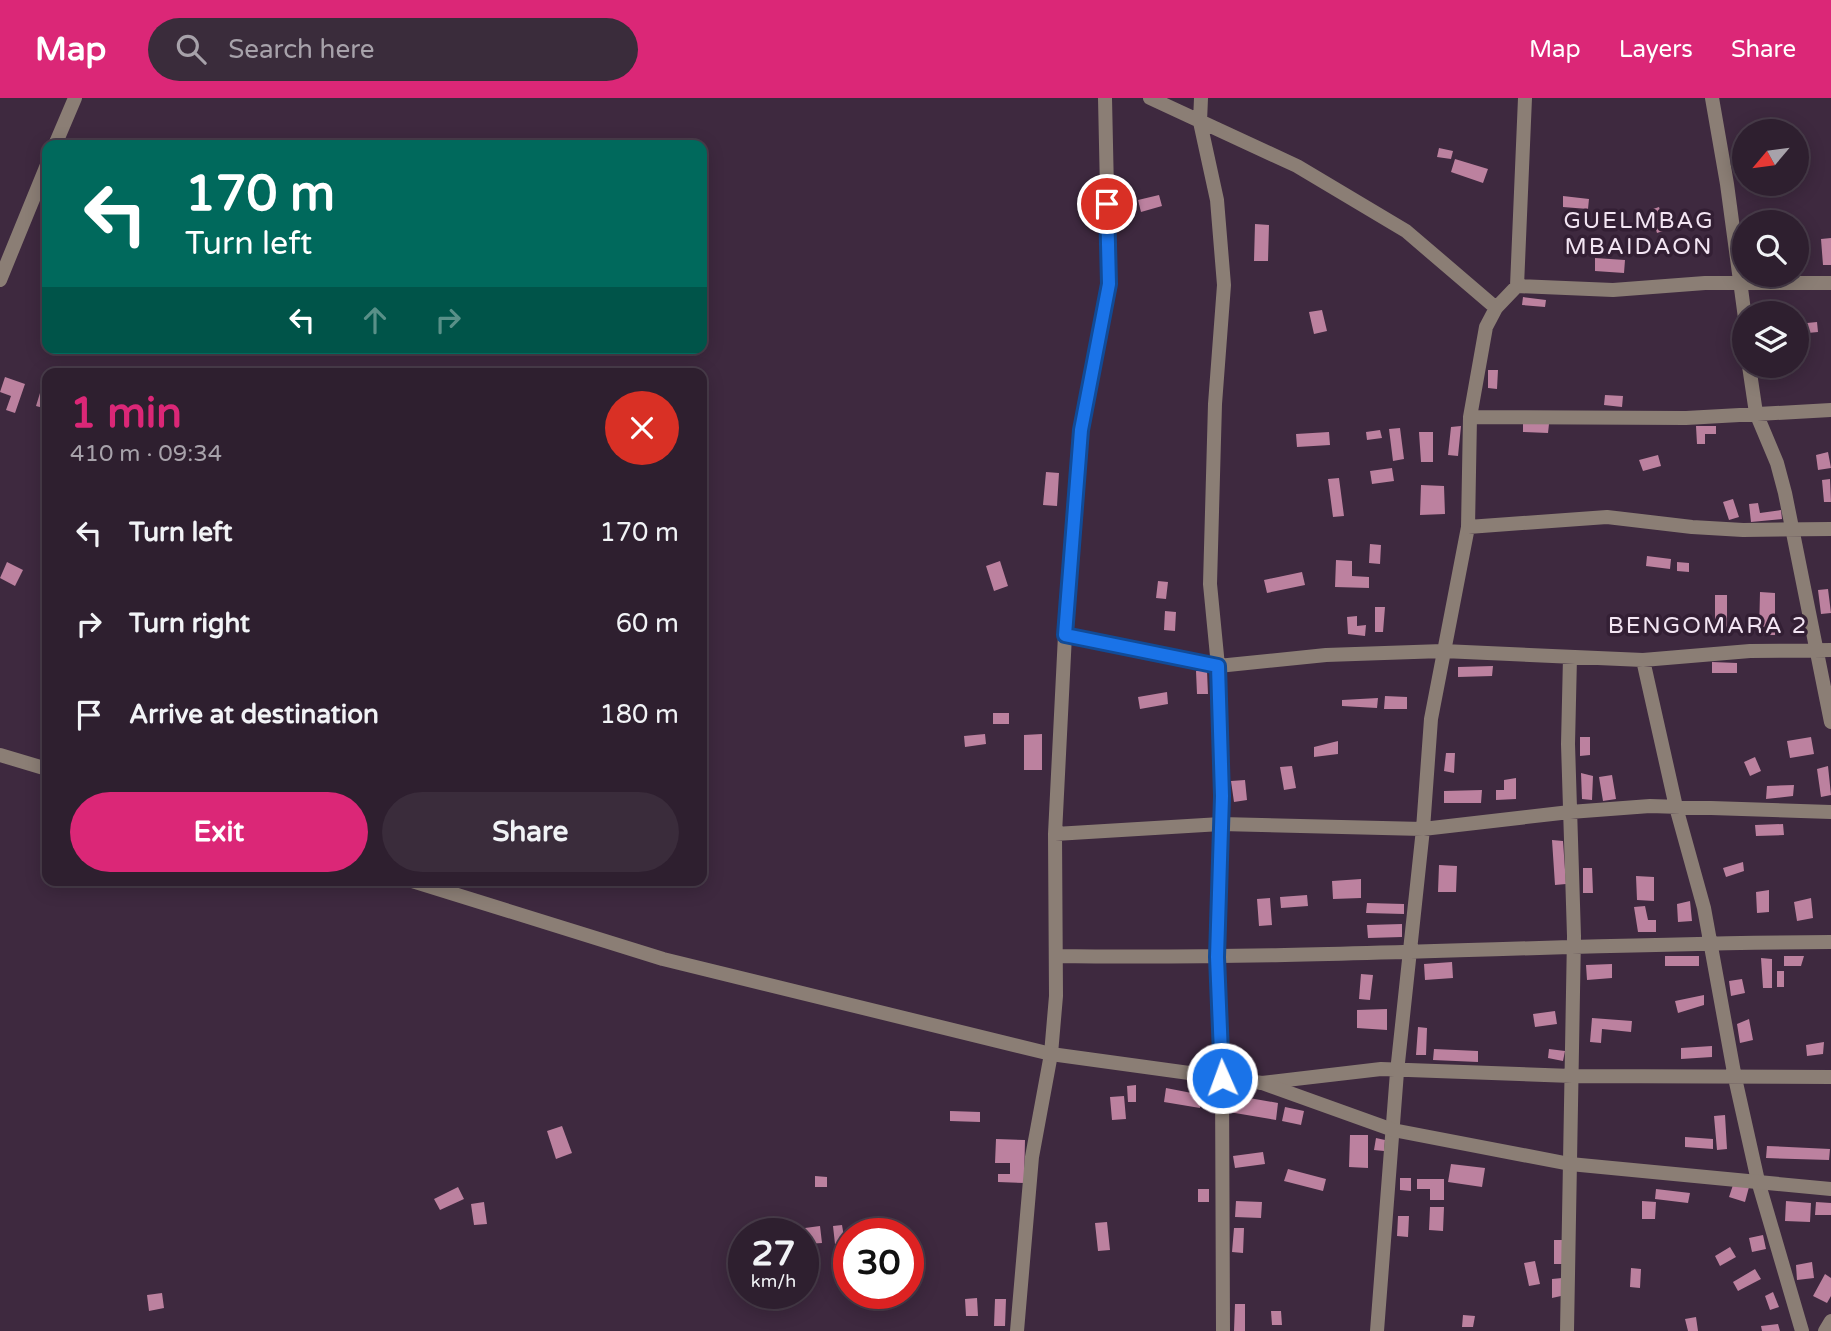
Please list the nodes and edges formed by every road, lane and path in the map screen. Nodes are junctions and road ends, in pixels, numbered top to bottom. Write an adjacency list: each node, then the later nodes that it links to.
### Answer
1 (75, 98): 8 (street)
2 (1105, 98): 24 (street)
3 (1150, 98): 7 (street)
4 (1201, 98): 7 (street)
5 (1525, 98): 15 (street)
6 (1712, 98): 10 (street)
7 (1200, 122): 16 (street); 30 (street)
8 (57, 140)
9 (42, 177): 11 (street)
10 (1732, 221)
11 (0, 280)
12 (1732, 283): 15 (street)
13 (1809, 283): 14 (street)
14 (1831, 283)
15 (1517, 286): 16 (street)
16 (1496, 308): 20 (street)
17 (1751, 378): 19 (street)
18 (1831, 410): 19 (street)
19 (1756, 413): 20 (street); 22 (street)
20 (1470, 417): 21 (street)
21 (1468, 527): 22 (street); 26 (street)
22 (1792, 529): 23 (street); 27 (street)
23 (1831, 529)
24 (1065, 635): 30 (street); 39 (street)
25 (1831, 650): 27 (street)
26 (1443, 651): 28 (street); 30 (street); 38 (street)
27 (1816, 651): 29 (street); 31 (street)
28 (1570, 657): 29 (street); 35 (street)
29 (1643, 660): 34 (street)
30 (1218, 666): 37 (street)
31 (1831, 722)
32 (0, 755): 33 (street)
33 (42, 768)
34 (1676, 807): 35 (street); 36 (street); 41 (street)
35 (1570, 812): 38 (street); 43 (street)
36 (1831, 812)
37 (1221, 824): 38 (street); 39 (street); 46 (street)
38 (1423, 829): 44 (street)
39 (1055, 834): 45 (street)
40 (429, 886): 47 (street)
41 (1710, 942): 42 (street); 43 (street); 52 (street)
42 (1831, 942)
43 (1574, 948): 44 (street); 49 (street)
44 (1410, 952): 46 (street); 48 (street)
45 (1056, 956): 46 (street); 47 (street)
46 (1217, 957): 51 (street)
47 (1051, 1054): 51 (street); 59 (street)
48 (1397, 1072): 49 (street); 53 (street); 54 (street)
49 (1572, 1076): 52 (street); 55 (street)
50 (1831, 1077): 52 (street)
51 (1222, 1078): 53 (street); 60 (street)
52 (1735, 1078): 56 (street)
53 (1262, 1083): 54 (street)
54 (1394, 1130): 55 (street); 61 (street)
55 (1570, 1164): 56 (street); 62 (street)
56 (1758, 1181): 57 (street); 63 (street)
57 (1831, 1189)
58 (1831, 1321): 64 (street)
59 (1017, 1331)
60 (1223, 1331)
61 (1377, 1331)
62 (1567, 1331)
63 (1802, 1331)
64 (1825, 1331)

